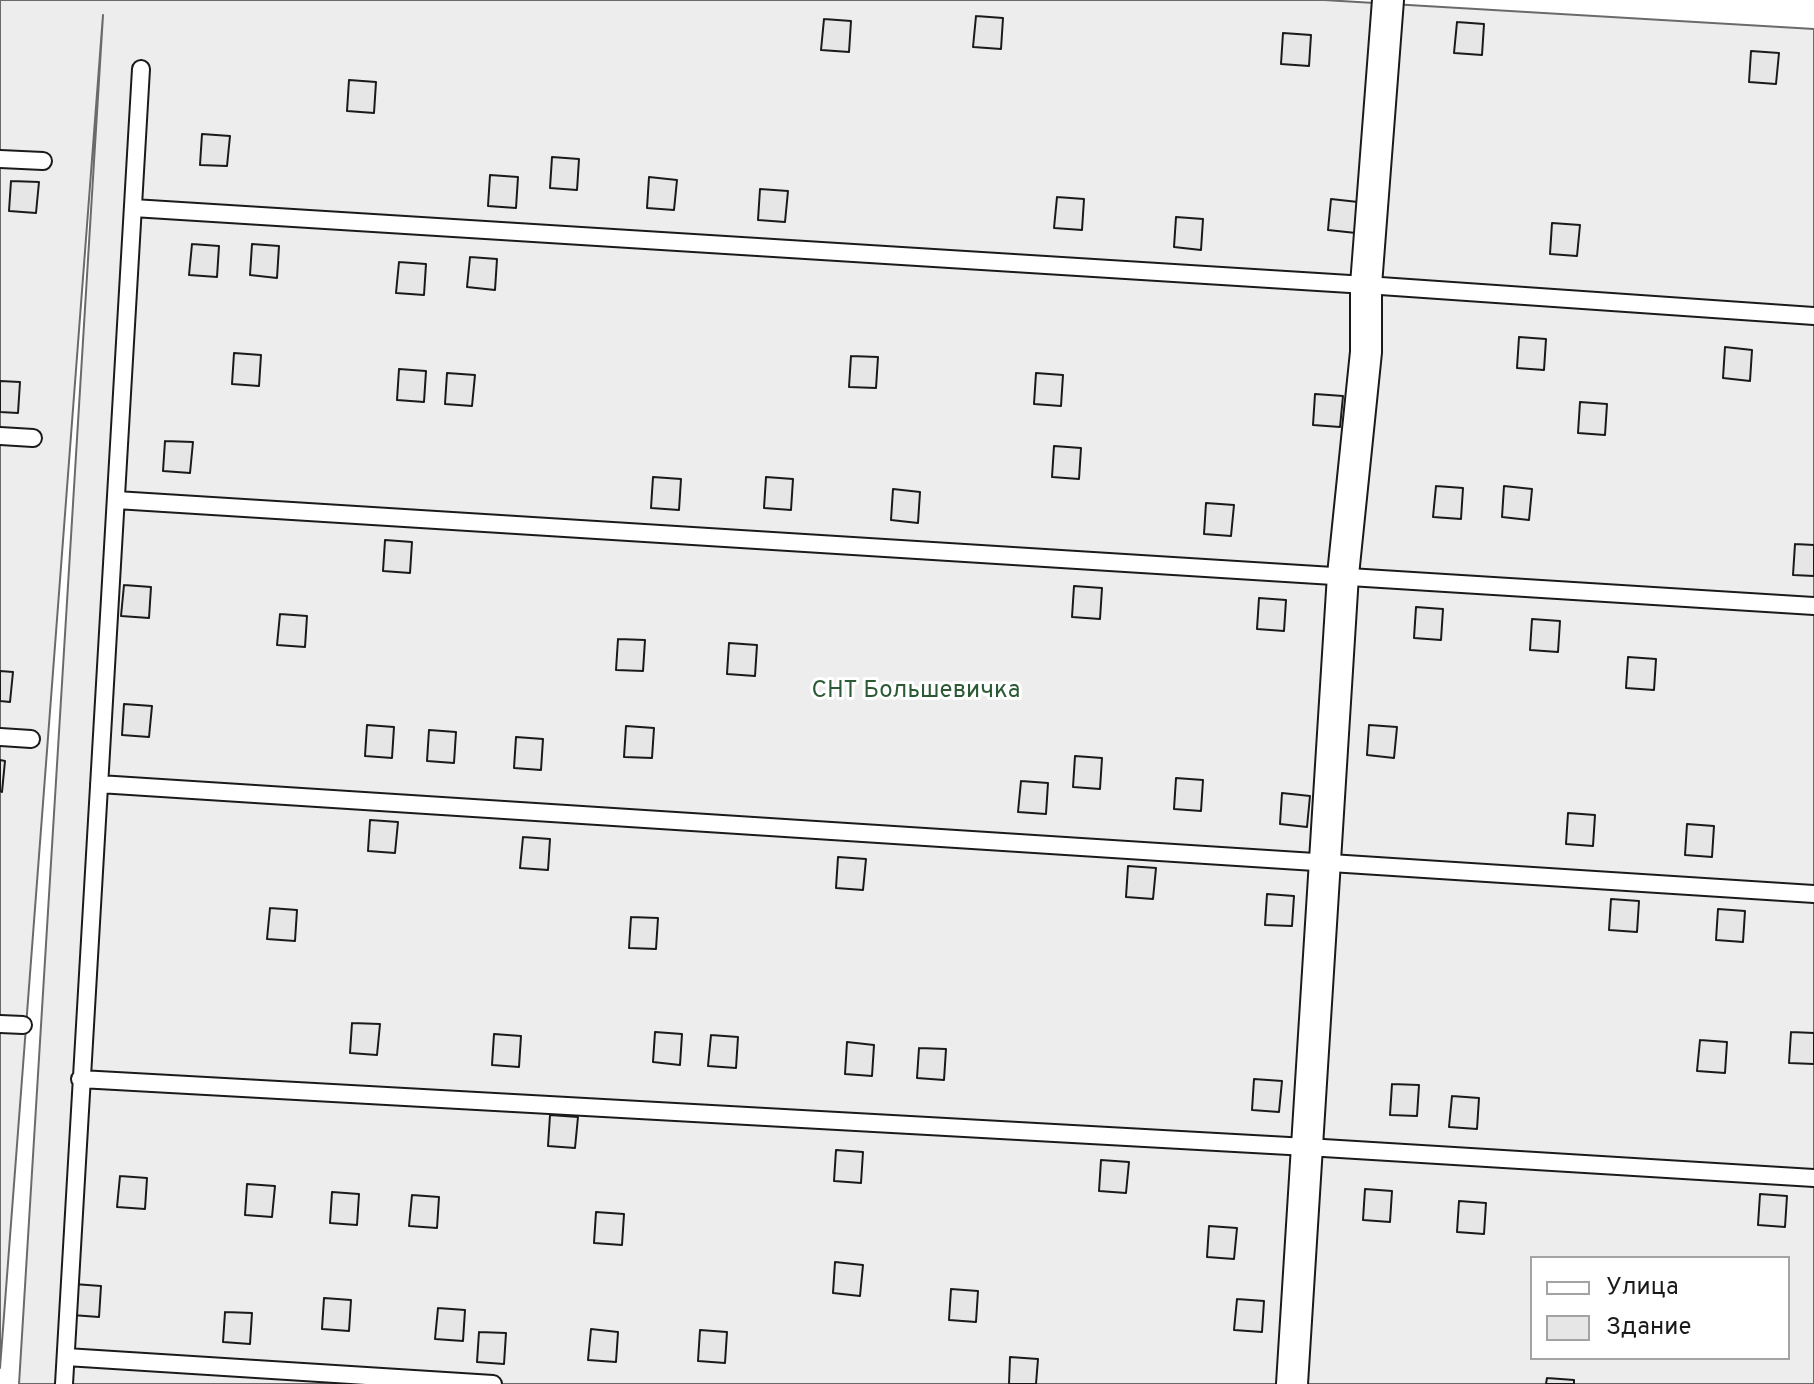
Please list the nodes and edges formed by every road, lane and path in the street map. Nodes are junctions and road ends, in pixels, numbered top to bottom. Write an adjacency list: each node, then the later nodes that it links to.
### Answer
1 (1388, 0): 6 (street)
2 (141, 69): 5 (lane)
3 (0, 159): 4 (lane)
4 (43, 161)
5 (133, 208): 6 (lane); 10 (lane)
6 (1366, 285): 7 (lane); 11 (street)
7 (1814, 316)
8 (0, 436): 9 (lane)
9 (33, 438)
10 (116, 500): 11 (lane); 15 (lane)
11 (1343, 575): 12 (lane); 16 (street)
12 (1814, 606)
13 (0, 737): 14 (lane)
14 (31, 739)
15 (99, 784): 16 (lane); 20 (lane)
16 (1323, 862): 17 (lane); 21 (street)
17 (1814, 894)
18 (0, 1024): 19 (lane)
19 (23, 1025)
20 (80, 1079): 21 (lane); 23 (lane)
21 (1307, 1147): 22 (lane); 26 (street)
22 (1814, 1178)
23 (66, 1357): 24 (lane); 25 (lane)
24 (64, 1384)
25 (493, 1384)
26 (1292, 1384)

